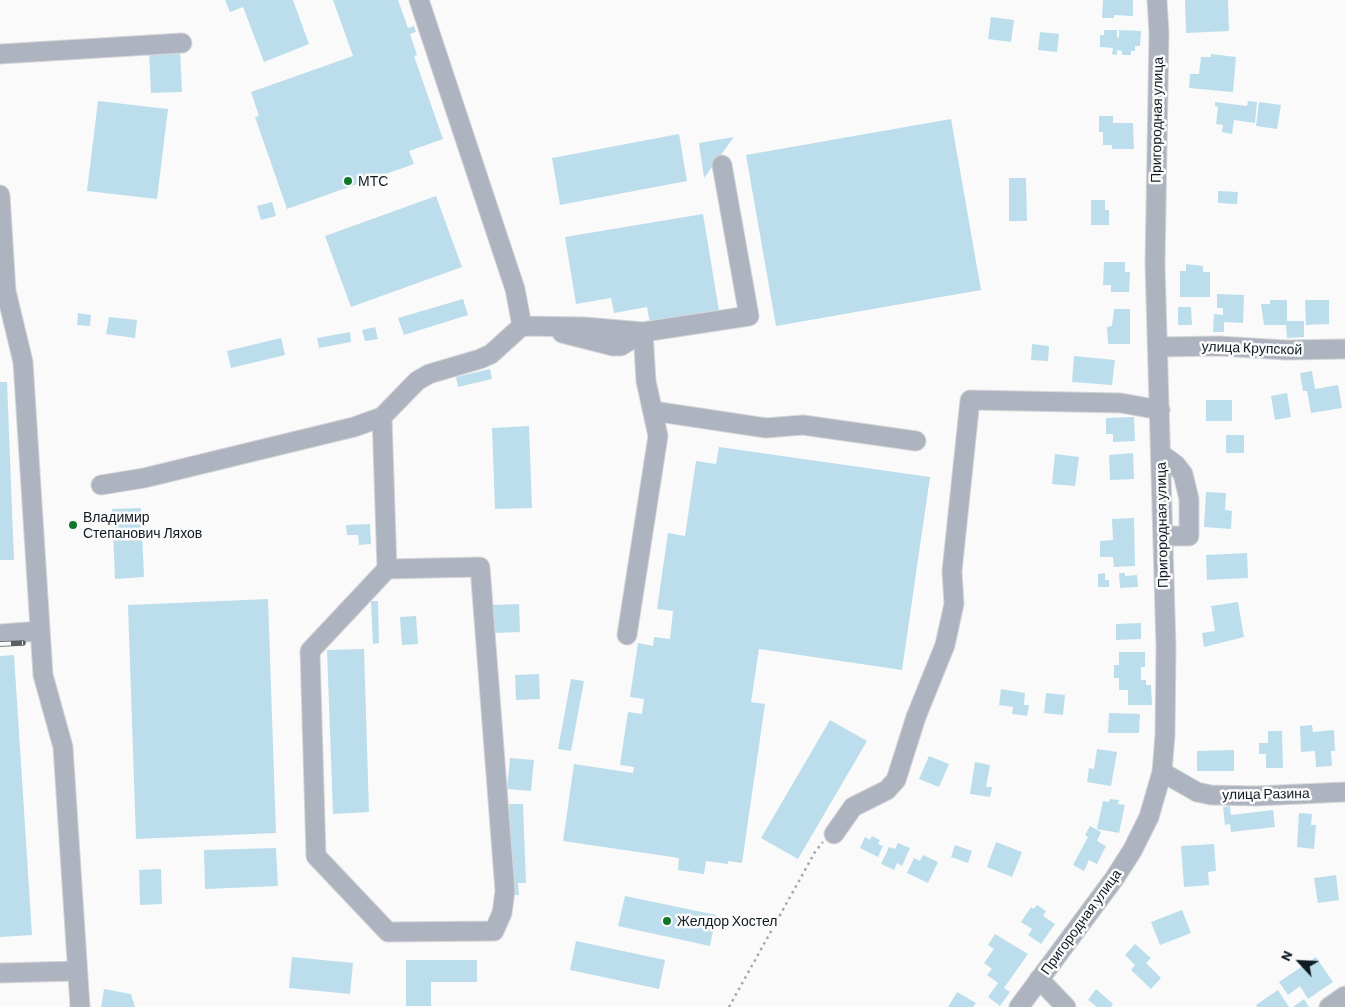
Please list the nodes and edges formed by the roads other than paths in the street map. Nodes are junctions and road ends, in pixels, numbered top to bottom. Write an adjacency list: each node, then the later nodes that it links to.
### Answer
1 (419, 0): 8 (street)
2 (1157, 0): 11 (street, Пригородная улица)
3 (182, 43): 4 (street)
4 (0, 54)
5 (722, 165): 9 (street)
6 (0, 195): 7 (street)
7 (3, 291): 23 (street)
8 (529, 326): 9 (street); 10 (street); 17 (street)
9 (637, 336): 10 (street); 13 (street); 14 (street)
10 (613, 346): 13 (street)
11 (1159, 347): 12 (street, улица Крупской); 15 (street, Пригородная улица)
12 (1345, 349)
13 (633, 360): 14 (street)
14 (646, 381): 16 (street)
15 (1160, 410): 19 (street, Пригородная улица); 28 (street)
16 (653, 411): 18 (street); 25 (street)
17 (382, 417): 20 (street); 22 (street)
18 (916, 441)
19 (1161, 454): 21 (street, Пригородная улица); 21 (street)
20 (101, 485)
21 (1162, 536): 26 (street, Пригородная улица)
22 (387, 569): 22 (street)
23 (40, 631): 24 (street); 29 (street)
24 (0, 634)
25 (627, 635)
26 (1162, 772): 27 (street, улица Разина); 31 (street, Пригородная улица)
27 (1345, 792)
28 (834, 834)
29 (77, 970): 30 (street); 33 (street)
30 (0, 973)
31 (1039, 979): 34 (street, Пригородная улица); 35 (street)
32 (1345, 996): 36 (street)
33 (80, 1007)
34 (1019, 1007)
35 (1066, 1007)
36 (1329, 1007)

